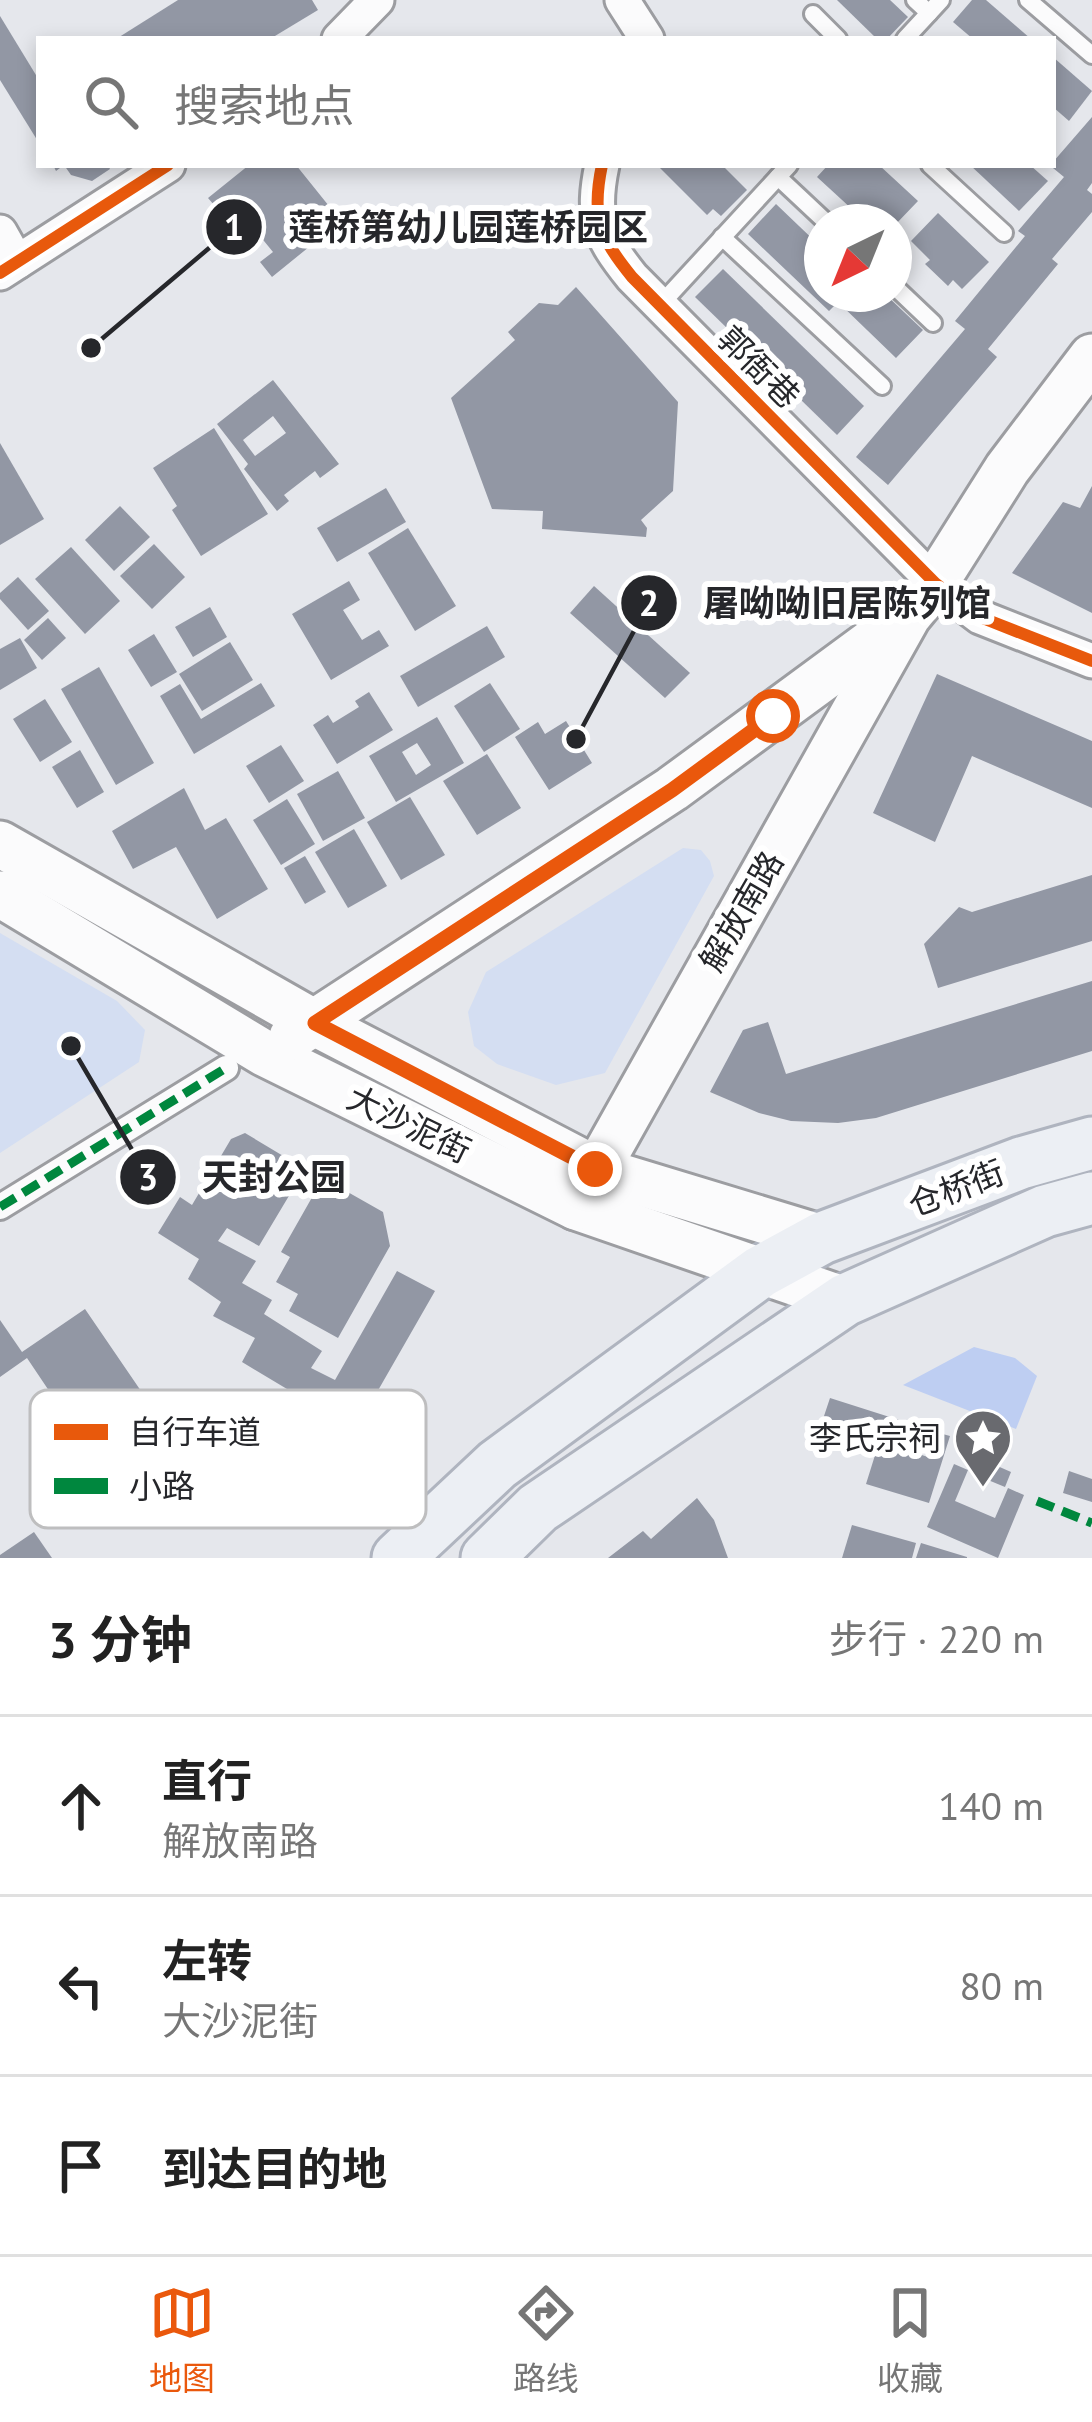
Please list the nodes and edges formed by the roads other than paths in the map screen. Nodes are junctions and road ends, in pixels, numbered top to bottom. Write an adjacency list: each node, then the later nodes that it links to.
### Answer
1 (377, 0): 6 (street)
2 (622, 0): 7 (street)
3 (1028, 0): 10 (lane)
4 (928, 4): 9 (lane)
5 (813, 14): 8 (lane)
6 (343, 36)
7 (645, 36)
8 (835, 36)
9 (913, 36)
10 (1092, 55)
11 (163, 168): 19 (street)
12 (602, 168): 21 (street, 郭衙巷)
13 (933, 168): 17 (lane)
14 (783, 171): 15 (lane); 18 (lane)
15 (811, 204)
16 (0, 232): 19 (street)
17 (1004, 233)
18 (722, 237): 21 (lane); 24 (lane)
19 (8, 268)
20 (912, 303): 22 (lane)
21 (660, 305): 25 (street, 郭衙巷)
22 (933, 323)
23 (1092, 357): 25 (main road, 解放南路)
24 (882, 386)
25 (922, 599): 26 (street, 郭衙巷); 29 (main road, 解放南路); 32 (main road, 解放南路)
26 (1092, 661)
27 (0, 844): 29 (main road, 大沙泥街)
28 (0, 894): 30 (main road, 大沙泥街)
29 (315, 1023): 30 (main road, 解放南路); 32 (main road, 大沙泥街)
30 (245, 1060): 32 (main road, 大沙泥街); 34 (street)
31 (1092, 1143): 35 (main road, 仓桥街)
32 (586, 1188): 35 (main road, 大沙泥街); 36 (main road, 大沙泥街)
33 (1092, 1198): 37 (main road, 仓桥街)
34 (0, 1207)
35 (823, 1238): 36 (main road)
36 (760, 1272): 37 (main road, 大沙泥街); 38 (main road)
37 (845, 1300): 39 (main road)
38 (398, 1558)
39 (487, 1558)

